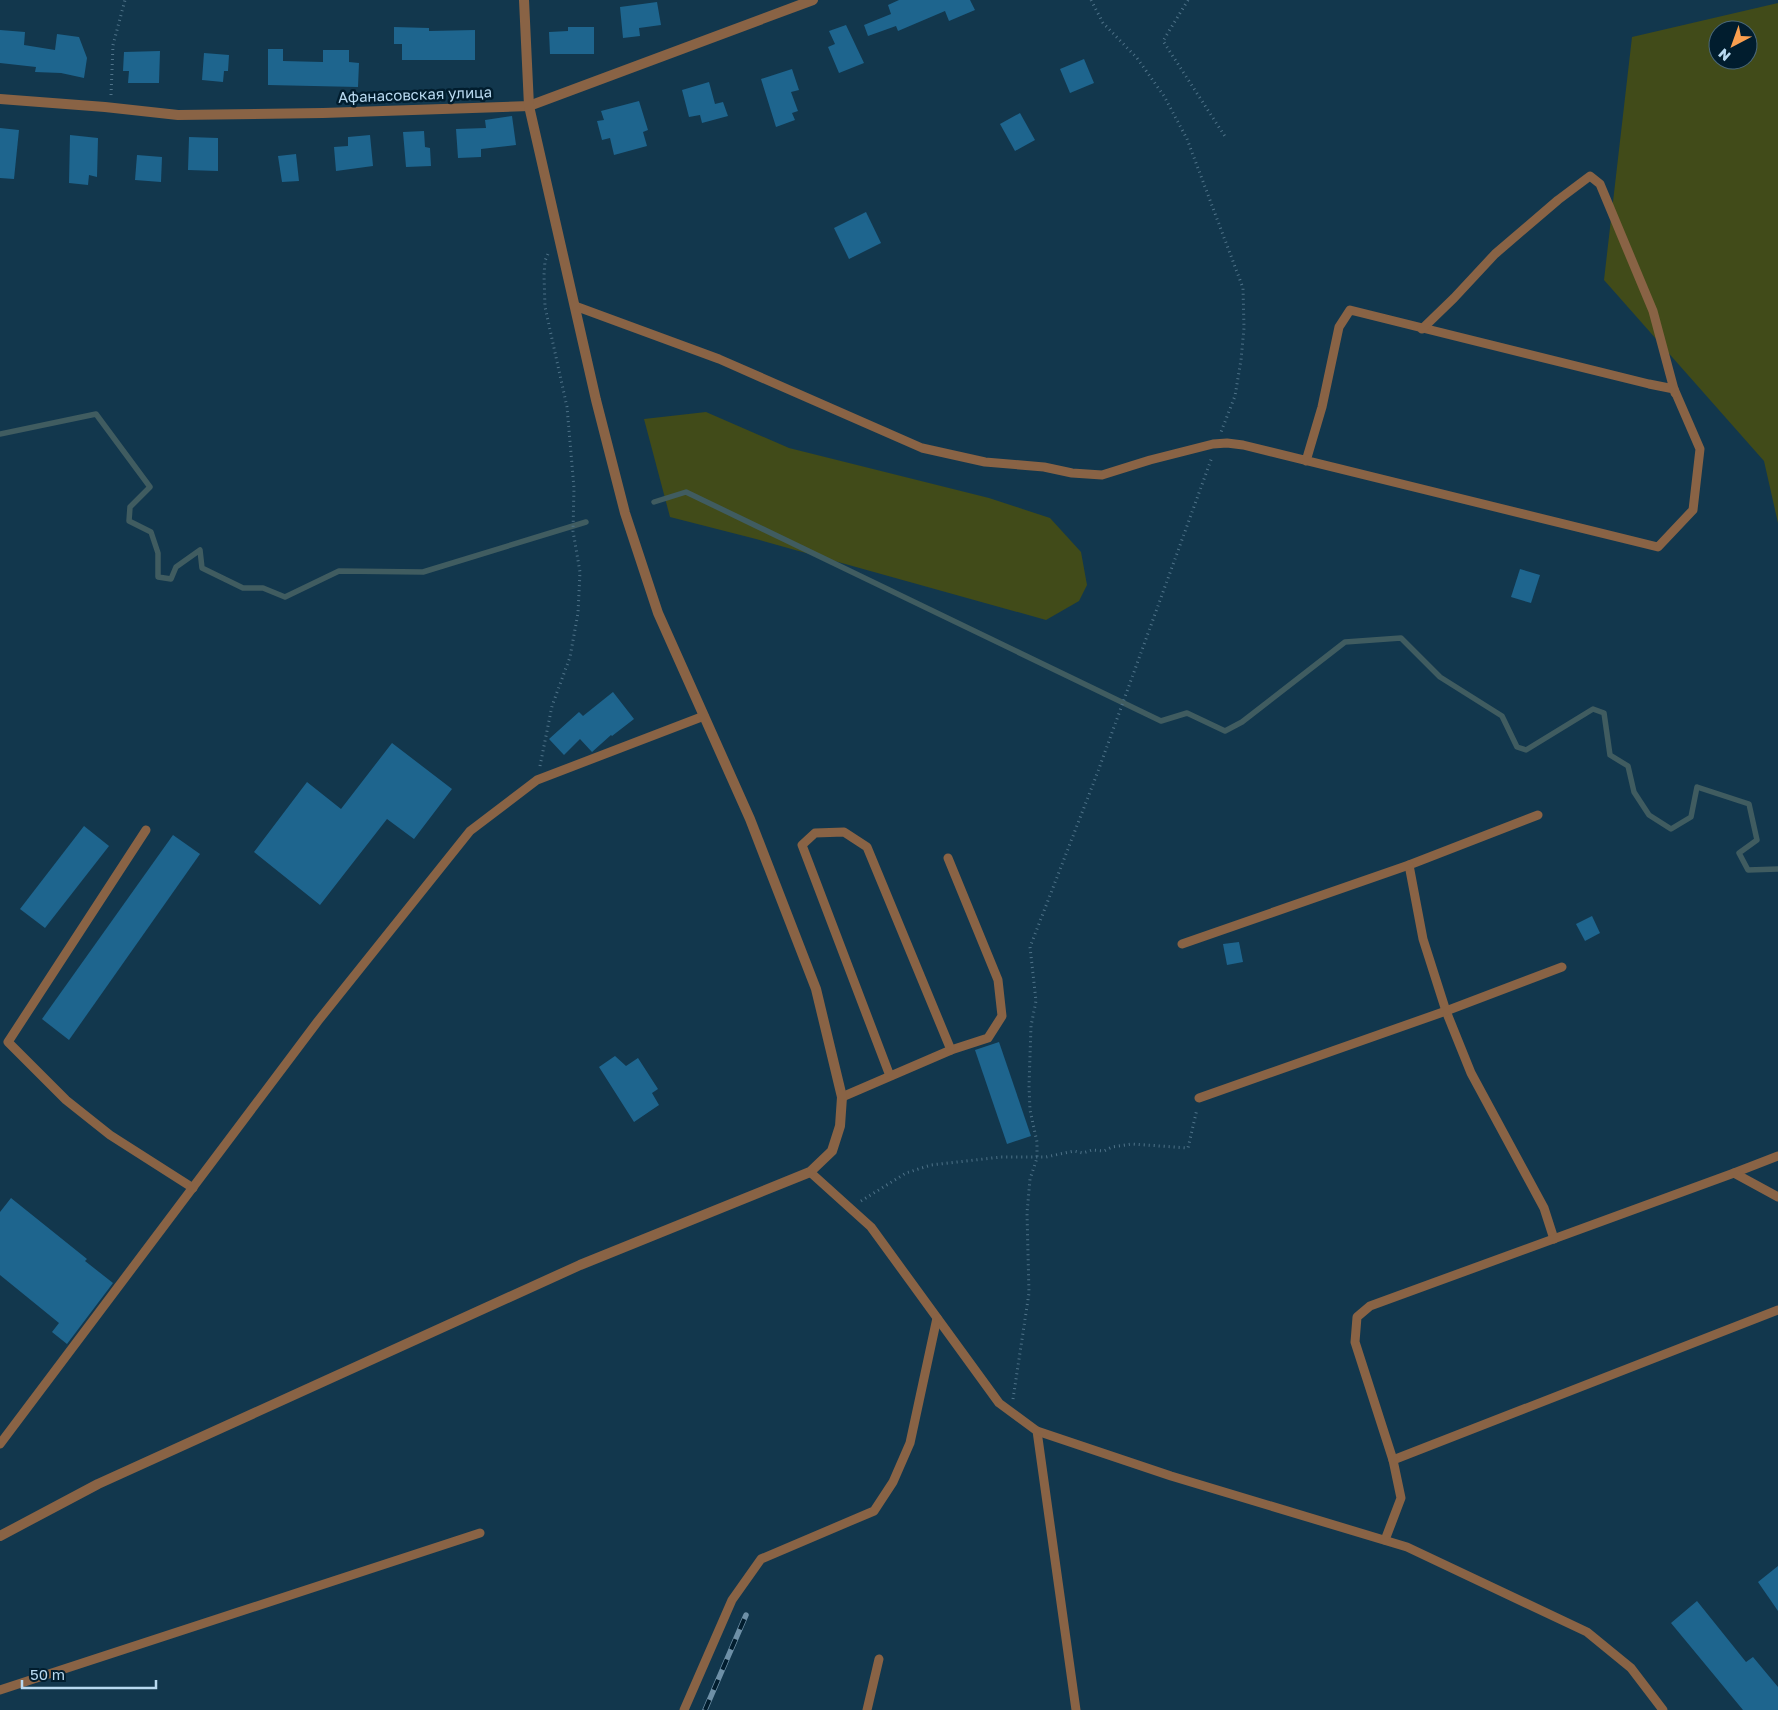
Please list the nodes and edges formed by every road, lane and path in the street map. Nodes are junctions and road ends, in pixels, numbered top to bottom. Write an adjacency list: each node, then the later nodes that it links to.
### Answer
1 (125, 0): 8 (path)
2 (524, 0): 7 (street)
3 (813, 0): 7 (street, Афанасовская улица)
4 (1091, 0): 14 (path)
5 (1188, 0): 9 (path)
6 (0, 99): 8 (street, Афанасовская улица)
7 (529, 106): 8 (street, Афанасовская улица); 10 (street)
8 (111, 108)
9 (1226, 138)
10 (560, 242): 11 (street); 17 (path)
11 (575, 306): 14 (lane); 16 (street)
12 (1422, 328): 13 (lane); 13 (lane); 15 (lane)
13 (1677, 398): 15 (lane)
14 (1216, 444): 15 (lane); 30 (path)
15 (1306, 461)
16 (704, 716): 17 (lane); 27 (street)
17 (536, 780): 33 (lane)
18 (1538, 815): 21 (lane)
19 (146, 830): 33 (lane)
20 (948, 858): 25 (lane)
21 (1409, 865): 22 (lane); 24 (lane)
22 (1182, 944)
23 (1562, 967): 24 (lane)
24 (1446, 1011): 28 (lane); 36 (lane)
25 (951, 1050): 26 (lane); 26 (lane)
26 (890, 1076): 27 (lane)
27 (842, 1097): 31 (street)
28 (1199, 1098): 30 (path)
29 (1778, 1156): 32 (lane)
30 (1037, 1158): 35 (path); 39 (path)
31 (810, 1172): 35 (lane); 44 (street)
32 (1734, 1173): 34 (lane); 36 (lane)
33 (193, 1188): 41 (lane)
34 (1778, 1197)
35 (850, 1208): 38 (lane)
36 (1554, 1239): 42 (lane)
37 (1778, 1310): 42 (lane)
38 (937, 1318): 39 (lane); 48 (lane)
39 (1011, 1412): 40 (lane)
40 (1037, 1431): 45 (lane); 50 (lane)
41 (0, 1444)
42 (1393, 1460): 45 (lane)
43 (480, 1533): 47 (lane)
44 (0, 1536)
45 (1385, 1540): 51 (lane)
46 (879, 1660): 49 (lane)
47 (0, 1690)
48 (684, 1710)
49 (868, 1710)
50 (1076, 1710)
51 (1663, 1710)

